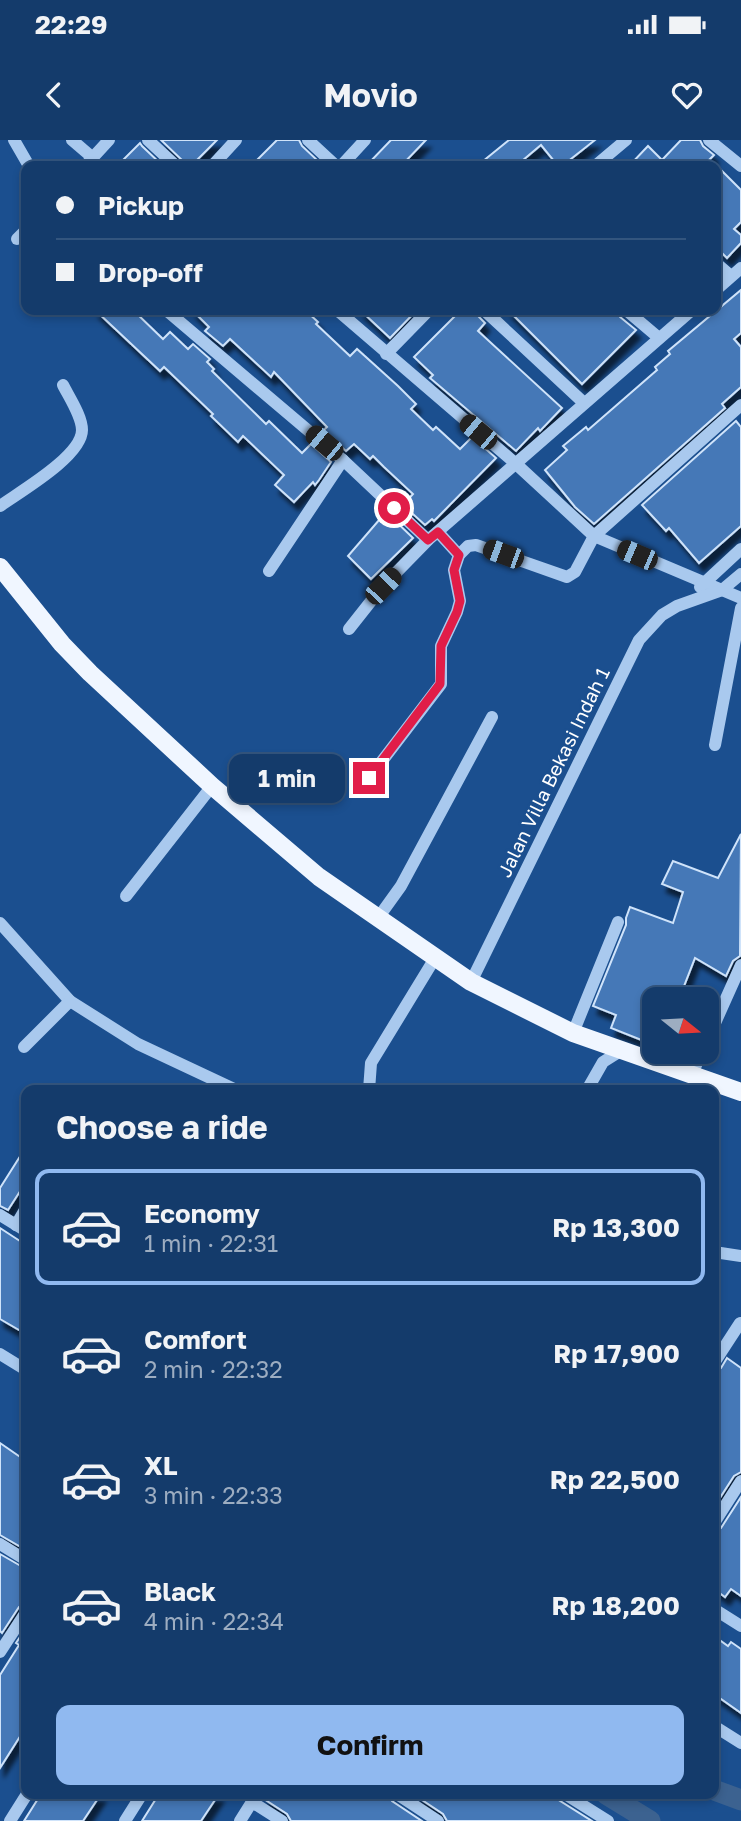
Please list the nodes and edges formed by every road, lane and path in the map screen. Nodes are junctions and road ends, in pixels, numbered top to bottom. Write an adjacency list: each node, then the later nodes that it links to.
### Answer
1 (14, 140): 10 (street)
2 (72, 140): 11 (street)
3 (109, 140): 12 (street)
4 (148, 140): 13 (street)
5 (236, 140): 14 (street)
6 (308, 140): 15 (street)
7 (365, 140): 16 (street)
8 (626, 140): 17 (street)
9 (709, 140): 18 (street)
10 (26, 161)
11 (88, 161)
12 (90, 161)
13 (171, 161)
14 (217, 161)
15 (332, 161)
16 (343, 161)
17 (604, 161)
18 (741, 166)
19 (736, 272): 20 (street)
20 (721, 286)
21 (172, 315): 32 (street)
22 (343, 315): 28 (street)
23 (424, 315): 28 (street)
24 (489, 315): 30 (street)
25 (632, 315): 27 (street)
26 (686, 315): 27 (street)
27 (659, 338): 30 (street)
28 (386, 354): 33 (street)
29 (63, 385): 34 (street)
30 (584, 403): 33 (street)
31 (741, 405): 36 (street)
32 (344, 460): 35 (street); 40 (street)
33 (515, 463): 35 (street); 36 (street)
34 (0, 506)
35 (433, 536): 38 (street); 47 (street)
36 (594, 536): 38 (street); 42 (street)
37 (741, 549): 42 (street)
38 (459, 555): 50 (street)
39 (0, 567): 51 (main road)
40 (269, 571)
41 (741, 574): 43 (street, Jalan Villa Bekasi Indah 1)
42 (702, 583): 43 (street); 45 (street)
43 (722, 590): 44 (street); 45 (street, Jalan Villa Bekasi Indah 1)
44 (741, 598)
45 (693, 600): 58 (street, Jalan Villa Bekasi Indah 1)
46 (741, 608): 49 (street)
47 (349, 628)
48 (492, 717): 53 (street)
49 (715, 745)
50 (369, 778)
51 (212, 786): 52 (street); 53 (main road)
52 (126, 896)
53 (378, 918): 56 (main road)
54 (618, 922): 61 (street)
55 (0, 923): 59 (street)
56 (435, 958): 58 (main road); 67 (street)
57 (741, 965): 60 (street)
58 (471, 982): 61 (main road)
59 (70, 1001): 62 (street); 66 (street)
60 (719, 1014)
61 (573, 1033): 63 (main road)
62 (24, 1046)
63 (622, 1050): 65 (main road); 68 (street)
64 (696, 1064): 65 (street)
65 (691, 1076): 69 (main road)
66 (225, 1085)
67 (369, 1085)
68 (590, 1085)
69 (741, 1092)
70 (0, 1215): 71 (street)
71 (21, 1228)
72 (719, 1253): 73 (street)
73 (741, 1256)
74 (740, 1323): 76 (street)
75 (0, 1354): 77 (street)
76 (719, 1355)
77 (21, 1367)
78 (741, 1481): 79 (street)
79 (719, 1515)
80 (0, 1544): 81 (street)
81 (21, 1557)
82 (719, 1612): 84 (street)
83 (21, 1619): 85 (street)
84 (741, 1626)
85 (1, 1648)
86 (719, 1729): 87 (street)
87 (741, 1743)
88 (24, 1799): 95 (street)
89 (139, 1799): 96 (street)
90 (254, 1799): 97 (street)
91 (256, 1799): 98 (street)
92 (405, 1799): 99 (street)
93 (573, 1799): 94 (street)
94 (606, 1820)
95 (10, 1821)
96 (125, 1821)
97 (240, 1821)
98 (282, 1821)
99 (438, 1821)

